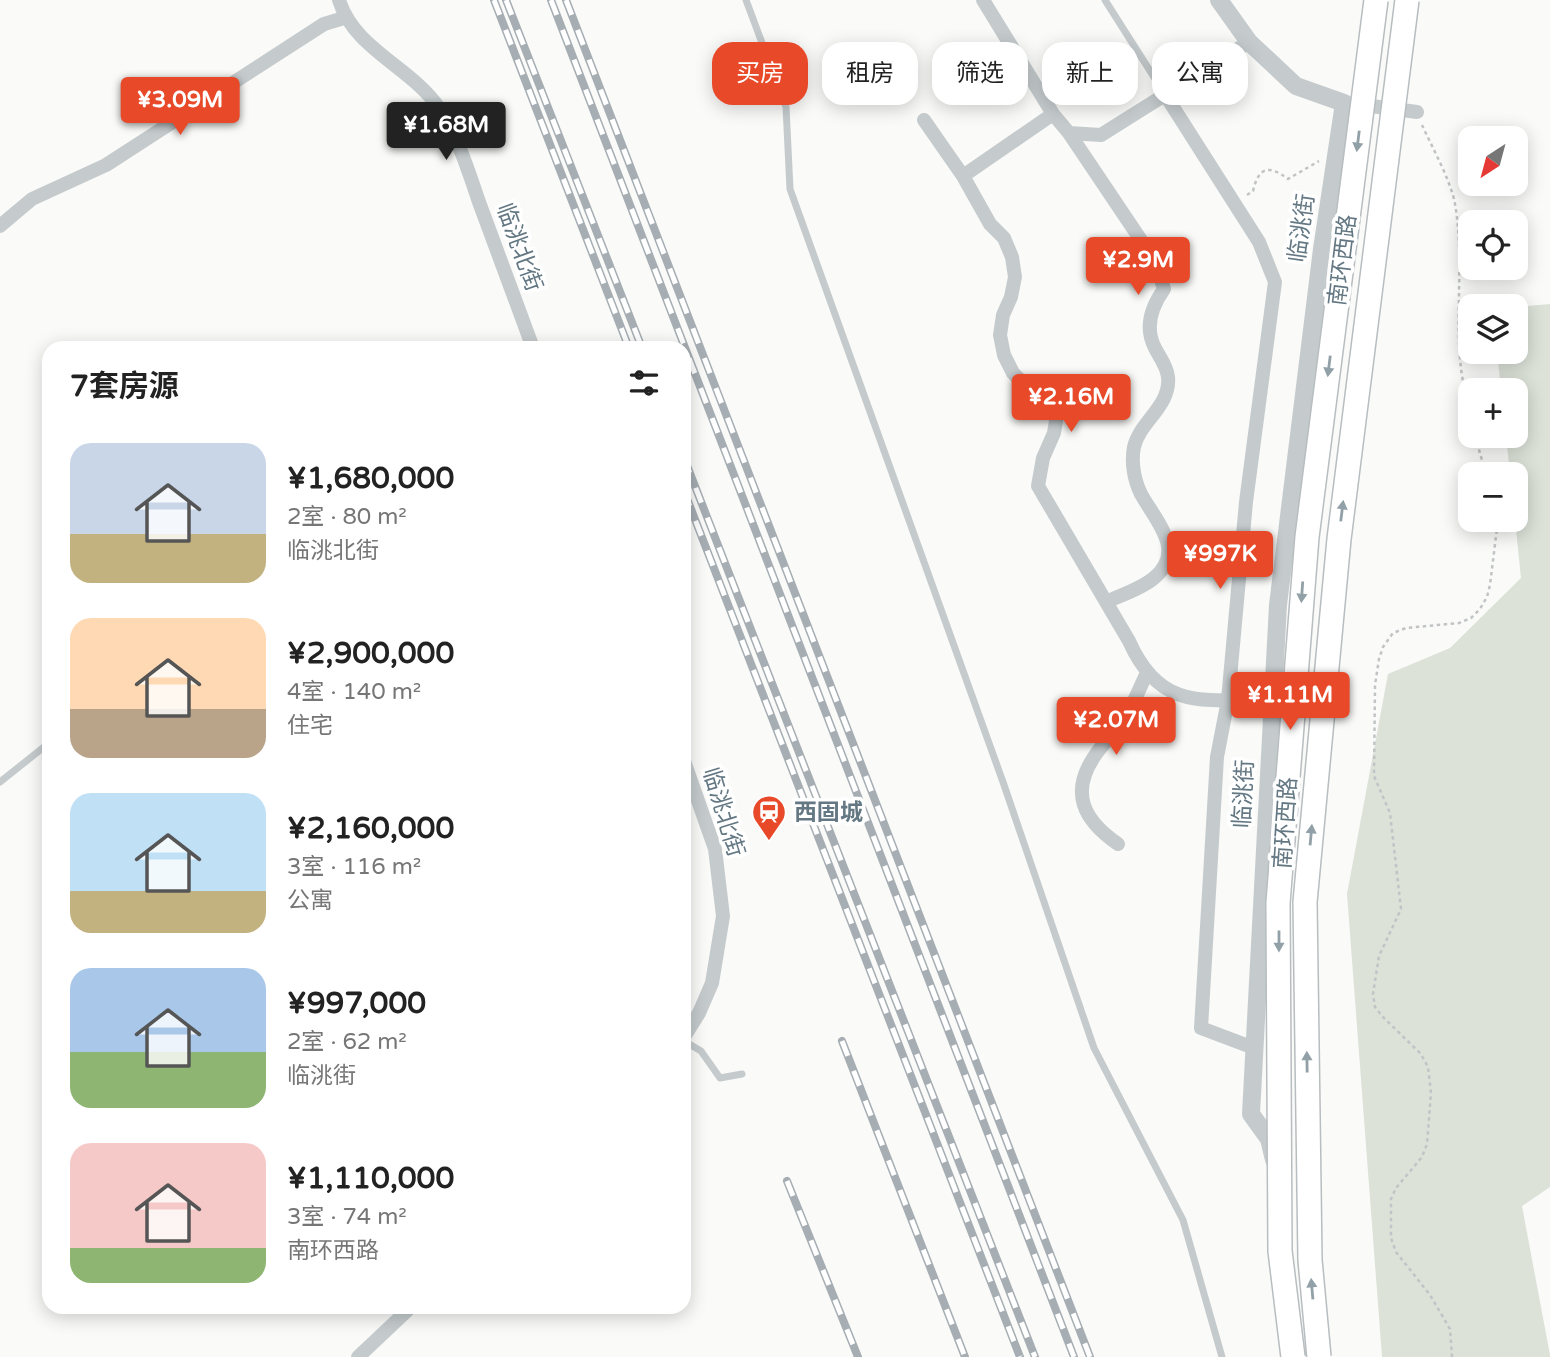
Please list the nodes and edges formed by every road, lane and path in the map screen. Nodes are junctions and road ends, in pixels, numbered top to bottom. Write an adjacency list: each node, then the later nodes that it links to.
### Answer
1 (339, 0): 8 (street, 临洮北街)
2 (746, 0): 39 (lane)
3 (983, 0): 15 (street)
4 (1105, 0): 10 (lane)
5 (1219, 0): 9 (street)
6 (1376, 0): 40 (highway, 南环西路, one-way to 40, bridge)
7 (1407, 0): 42 (highway, 南环西路, one-way to 7, bridge)
8 (344, 18): 21 (street); 22 (street, 临洮北街)
9 (1249, 42): 11 (street)
10 (1152, 74)
11 (1344, 103): 14 (street); 18 (street, 临洮街)
12 (1152, 104): 17 (street)
13 (1172, 105): 20 (street)
14 (1417, 112): 23 (path)
15 (1053, 114): 17 (street); 19 (street)
16 (924, 120): 19 (street)
17 (1069, 133): 25 (street)
18 (1337, 150): 20 (path); 27 (street, 临洮街)
19 (963, 176): 25 (street)
20 (1234, 202): 28 (street)
21 (0, 226)
22 (530, 341)
23 (1462, 378)
24 (1497, 532): 43 (path)
25 (1106, 602): 26 (street)
26 (1147, 673): 28 (street); 32 (street)
27 (1273, 698): 28 (street); 35 (street, 临洮街)
28 (1228, 700): 35 (street)
29 (42, 749): 31 (lane)
30 (691, 781): 33 (street, 临洮北街)
31 (0, 782)
32 (1118, 844)
33 (691, 1027)
34 (691, 1044): 36 (lane)
35 (1254, 1048): 41 (street, 临洮街)
36 (742, 1074)
37 (404, 1314): 38 (street)
38 (358, 1357)
39 (1222, 1357)
40 (1293, 1357)
41 (1301, 1357)
42 (1319, 1357)
43 (1452, 1357)

